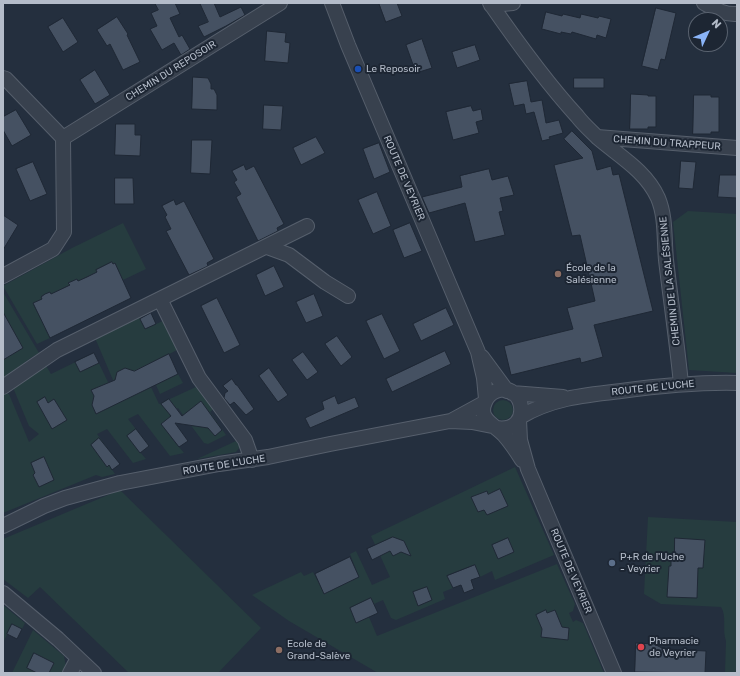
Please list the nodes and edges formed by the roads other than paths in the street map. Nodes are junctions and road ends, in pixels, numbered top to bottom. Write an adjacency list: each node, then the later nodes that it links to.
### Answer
1 (280, 3): 9 (street, CHEMIN DU REPOSOIR)
2 (332, 3): 16 (street, ROUTE DE VEYRIER)
3 (513, 3): 5 (street)
4 (704, 3): 6 (street)
5 (490, 4): 8 (street, CHEMIN DE LA SALÉSIENNE)
6 (737, 14)
7 (3, 78): 9 (street)
8 (597, 137): 10 (street, CHEMIN DU TRAPPEUR); 18 (street, CHEMIN DE LA SALÉSIENNE)
9 (63, 138): 13 (street)
10 (737, 148)
11 (307, 226): 12 (street)
12 (267, 247): 14 (street); 15 (street)
13 (3, 276)
14 (348, 296)
15 (160, 299): 19 (street); 26 (street)
16 (478, 352): 20 (street, ROUTE DE VEYRIER); 22 (street, ROUTE DE VEYRIER)
17 (737, 383): 18 (street, ROUTE DE L'UCHE)
18 (681, 384): 21 (street, ROUTE DE L'UCHE)
19 (3, 387)
20 (510, 392): 21 (street, ROUTE DE L'UCHE); 22 (street); 23 (street)
21 (569, 397): 23 (street, ROUTE DE L'UCHE)
22 (485, 401): 24 (street, ROUTE DE L'UCHE); 25 (street)
23 (520, 418): 25 (street); 27 (street, ROUTE DE VEYRIER)
24 (450, 421): 25 (street, ROUTE DE L'UCHE); 26 (street, ROUTE DE L'UCHE)
25 (494, 427): 27 (street, ROUTE DE VEYRIER)
26 (252, 460): 28 (street, ROUTE DE L'UCHE)
27 (528, 469): 33 (street, ROUTE DE VEYRIER)
28 (3, 526)
29 (3, 593): 30 (street)
30 (78, 658): 31 (street); 32 (street)
31 (70, 673)
32 (94, 673)
33 (614, 673)

